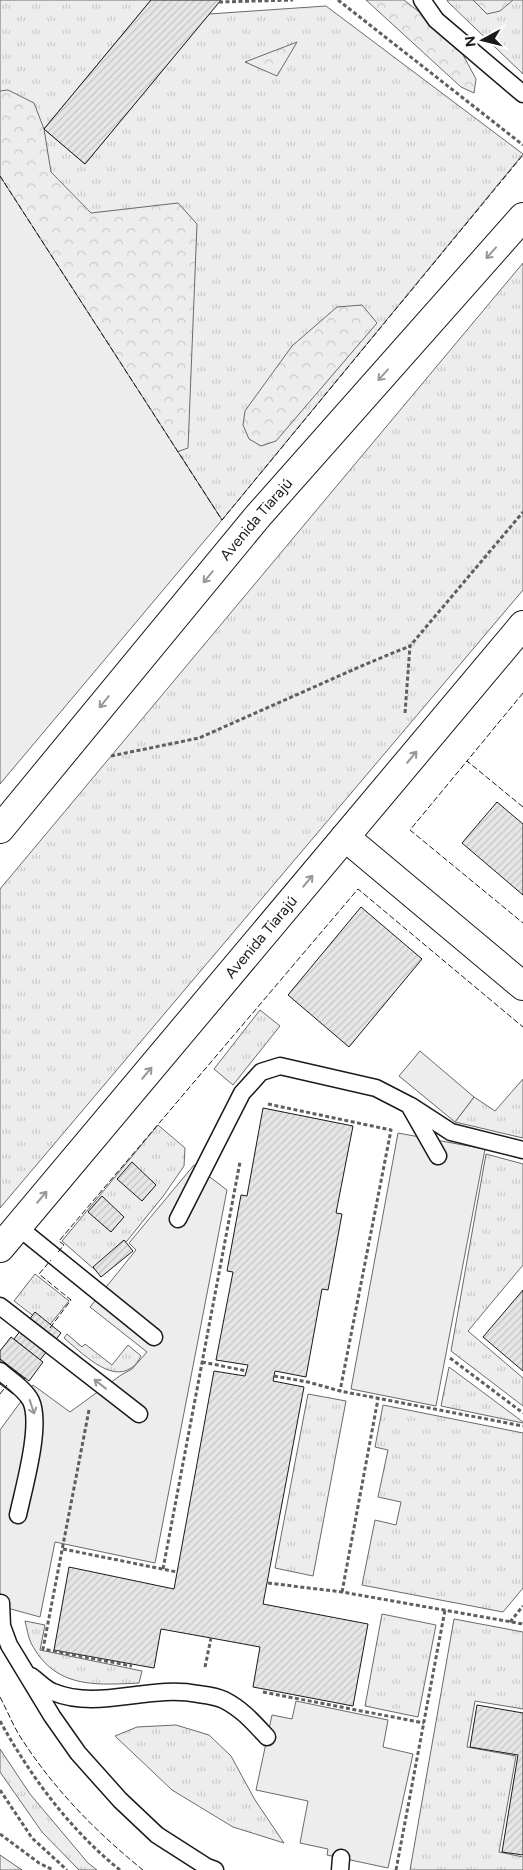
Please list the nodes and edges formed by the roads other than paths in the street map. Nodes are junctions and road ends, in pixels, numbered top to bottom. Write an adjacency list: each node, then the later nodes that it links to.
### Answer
1 (422, 0): 2 (lane)
2 (523, 94)
3 (523, 217): 5 (main road, Avenida Tiarajú, one-way to 5)
4 (523, 625): 6 (main road, Avenida Tiarajú, one-way to 4)
5 (0, 829)
6 (345, 837): 7 (main road); 12 (main road, Avenida Tiarajú, one-way to 6)
7 (523, 986)
8 (409, 1105): 9 (lane); 10 (lane); 11 (lane)
9 (523, 1150)
10 (438, 1156)
11 (178, 1219)
12 (18, 1227): 13 (main road, Avenida Tiarajú); 15 (lane)
13 (0, 1248)
14 (0, 1306): 17 (lane, one-way to 14)
15 (154, 1337)
16 (0, 1371): 18 (lane, one-way to 18)
17 (139, 1414)
18 (18, 1514)
19 (1, 1602): 20 (lane)
20 (23, 1670): 21 (lane); 22 (lane)
21 (267, 1737)
22 (215, 1870)

